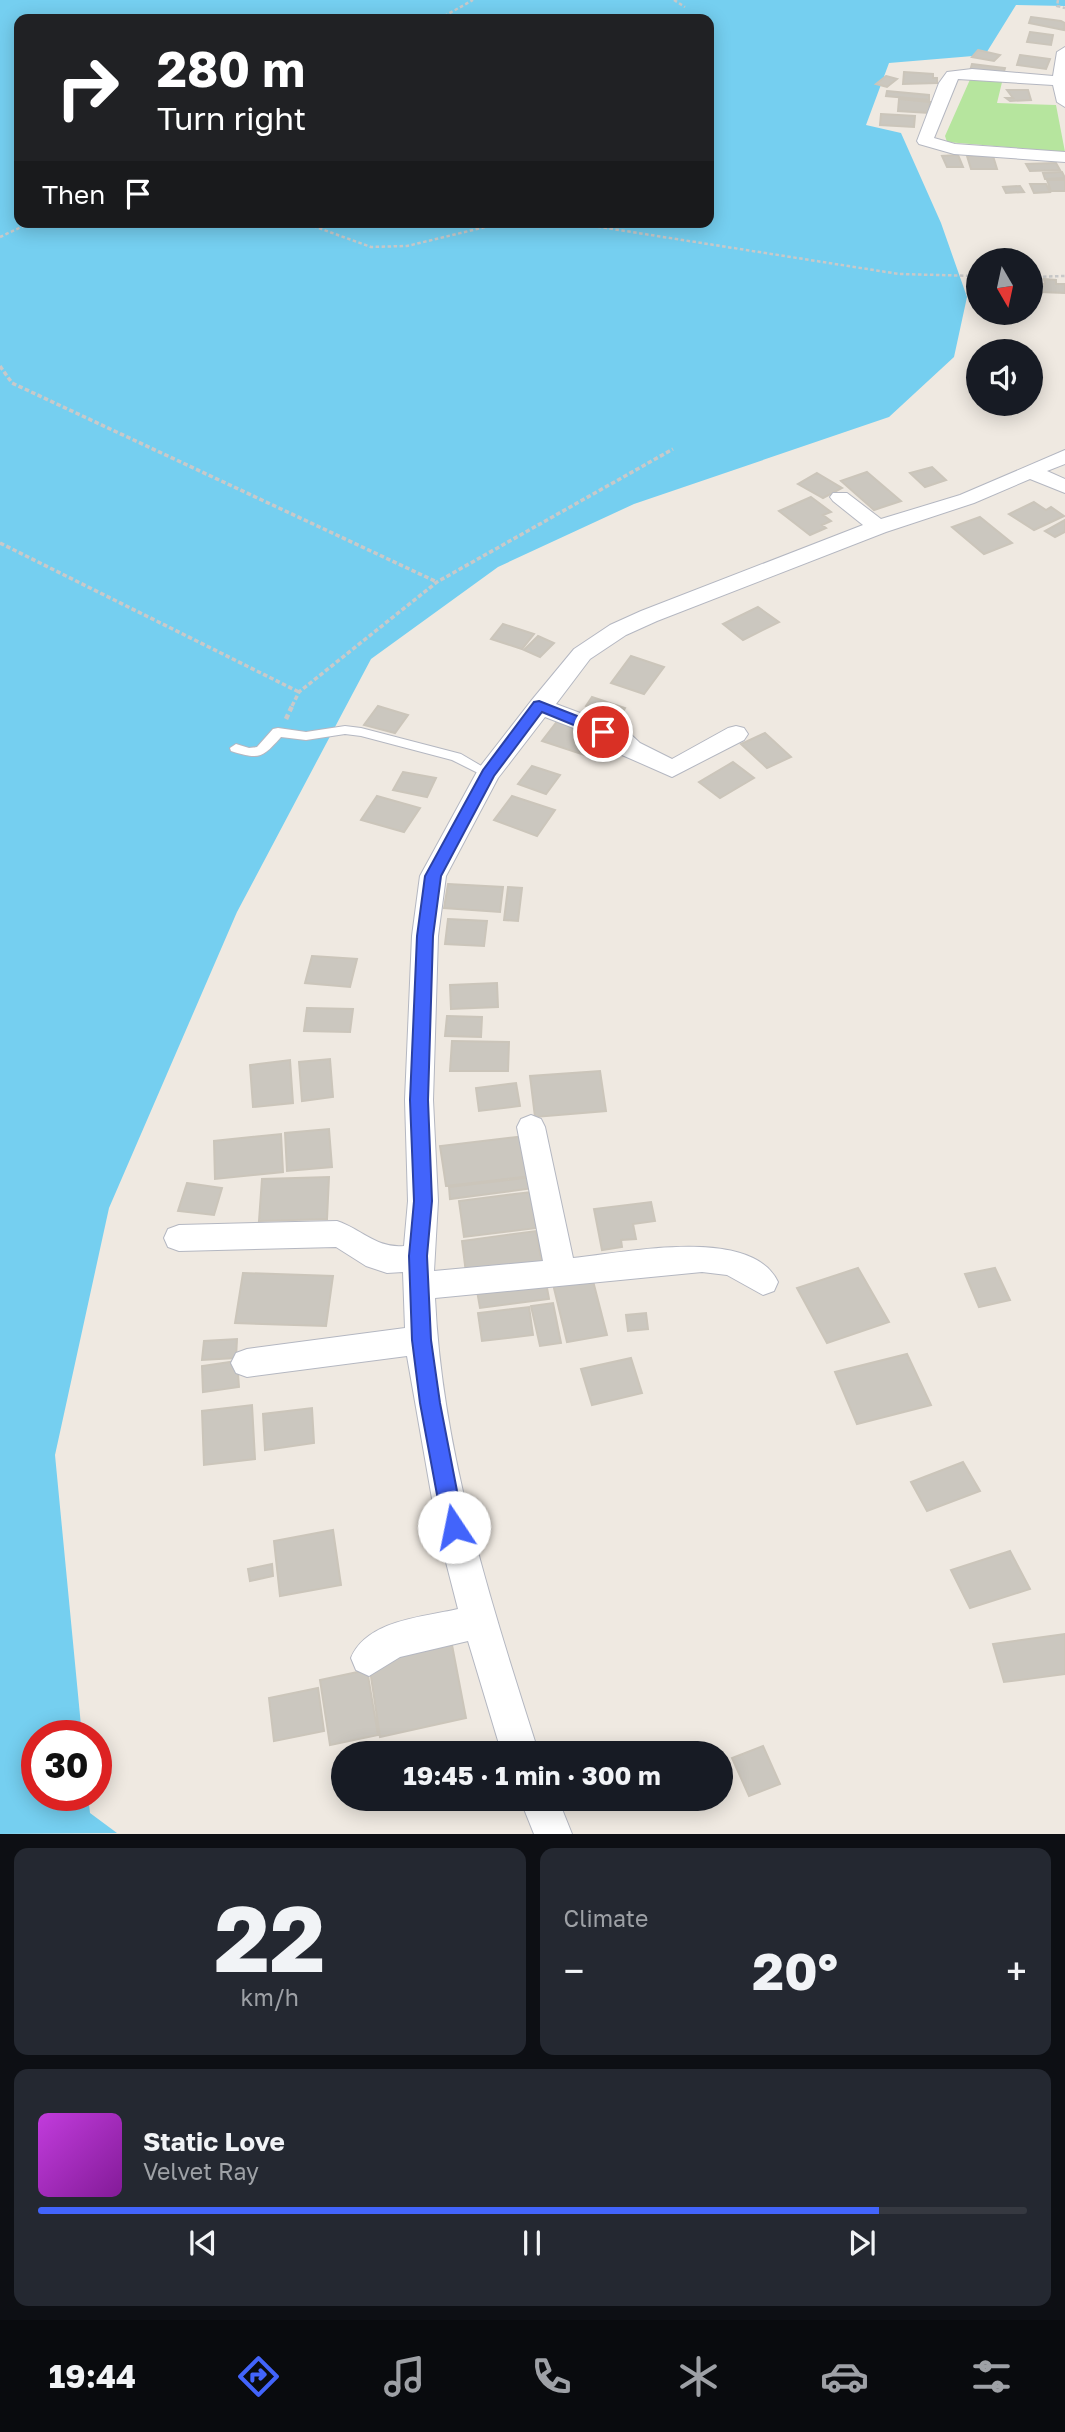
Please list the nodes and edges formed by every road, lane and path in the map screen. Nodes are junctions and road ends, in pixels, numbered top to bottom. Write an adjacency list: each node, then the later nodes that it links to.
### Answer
1 (473, 0): 6 (path)
2 (674, 0): 4 (path)
3 (1058, 0): 5 (path)
4 (685, 7)
5 (1065, 8)
6 (448, 14)
7 (1065, 52): 8 (street)
8 (1060, 81): 9 (street); 10 (street)
9 (1065, 102)
10 (1065, 157)
11 (19, 228): 15 (path)
12 (319, 228): 13 (path)
13 (481, 228)
14 (606, 228): 16 (path)
15 (0, 237)
16 (966, 276)
17 (1065, 276): 18 (path)
18 (1043, 277)
19 (0, 366): 27 (path)
20 (673, 449): 27 (path)
21 (1065, 456): 22 (street)
22 (1029, 471): 23 (street); 25 (street)
23 (1065, 487)
24 (840, 497): 25 (street)
25 (878, 527): 29 (street)
26 (0, 543): 28 (path)
27 (438, 583): 28 (path)
28 (299, 692): 30 (path)
29 (539, 706): 31 (street); 33 (street)
30 (278, 732): 32 (lane); 33 (lane)
31 (736, 734)
32 (236, 748)
33 (488, 774): 36 (street)
34 (531, 1127): 37 (street)
35 (179, 1238): 36 (street)
36 (419, 1271): 37 (street); 39 (street)
37 (561, 1273): 38 (street)
38 (763, 1282)
39 (422, 1340): 40 (street); 41 (street)
40 (247, 1363)
41 (479, 1621): 42 (street); 43 (street)
42 (369, 1658)
43 (517, 1741)
44 (544, 1811): 45 (street)
45 (553, 1833)

